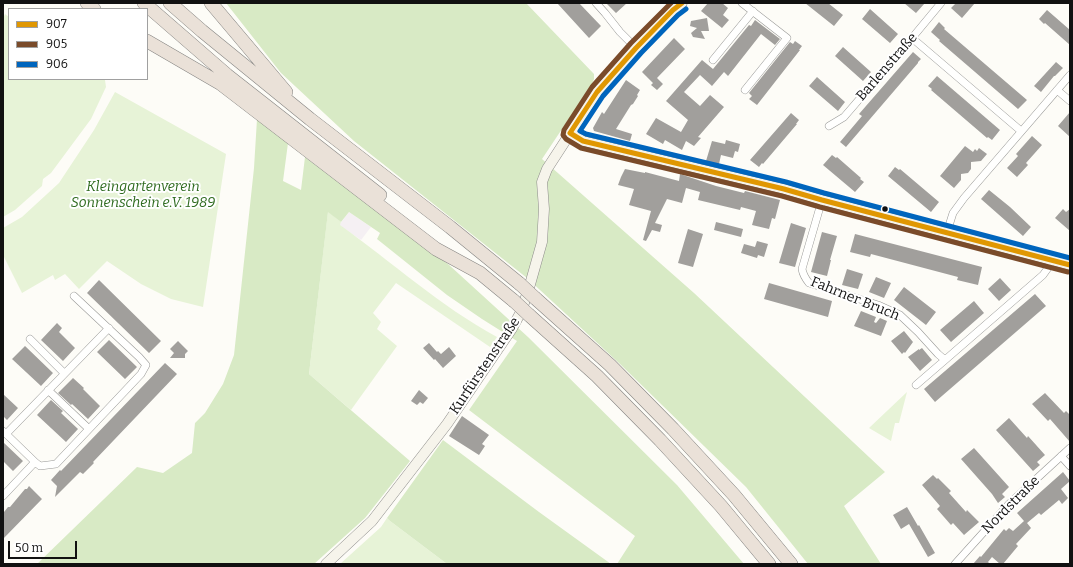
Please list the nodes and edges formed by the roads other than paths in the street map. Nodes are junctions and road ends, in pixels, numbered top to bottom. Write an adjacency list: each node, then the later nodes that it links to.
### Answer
1 (144, 3): 25 (highway)
2 (170, 3): 17 (highway)
3 (211, 3): 17 (highway)
4 (596, 3): 11 (street)
5 (682, 3): 11 (street, Kurfürstenstraße)
6 (742, 3): 8 (street)
7 (941, 3): 9 (street, Barlenstraße)
8 (753, 11): 12 (street); 14 (street)
9 (912, 38): 18 (street, Barlenstraße); 19 (street)
10 (148, 42): 25 (highway)
11 (636, 48): 20 (street, Kurfürstenstraße)
12 (713, 60)
13 (1070, 75): 15 (street)
14 (745, 90)
15 (1057, 90): 16 (street); 19 (street)
16 (1070, 100)
17 (310, 119): 42 (highway, bridge)
18 (829, 126)
19 (1021, 131): 22 (street)
20 (570, 133): 21 (street); 40 (street, Kurfürstenstraße)
21 (822, 200): 22 (street); 29 (street, Fahrner Bruch)
22 (946, 232): 23 (street)
23 (1051, 260): 24 (street); 29 (street)
24 (1070, 265)
25 (476, 270): 41 (highway, bridge)
26 (74, 296): 27 (street)
27 (109, 328): 30 (street); 33 (street)
28 (30, 339): 30 (street)
29 (945, 360): 31 (street)
30 (64, 373): 32 (street)
31 (916, 384)
32 (48, 390): 33 (street); 34 (street)
33 (89, 429): 37 (street)
34 (5, 432): 37 (street)
35 (1070, 448): 36 (street, Nordstraße)
36 (1061, 456): 38 (street); 43 (street, Nordstraße)
37 (35, 462): 39 (street)
38 (1070, 466)
39 (3, 496)
40 (326, 564)
41 (769, 564)
42 (791, 564)
43 (954, 564)

